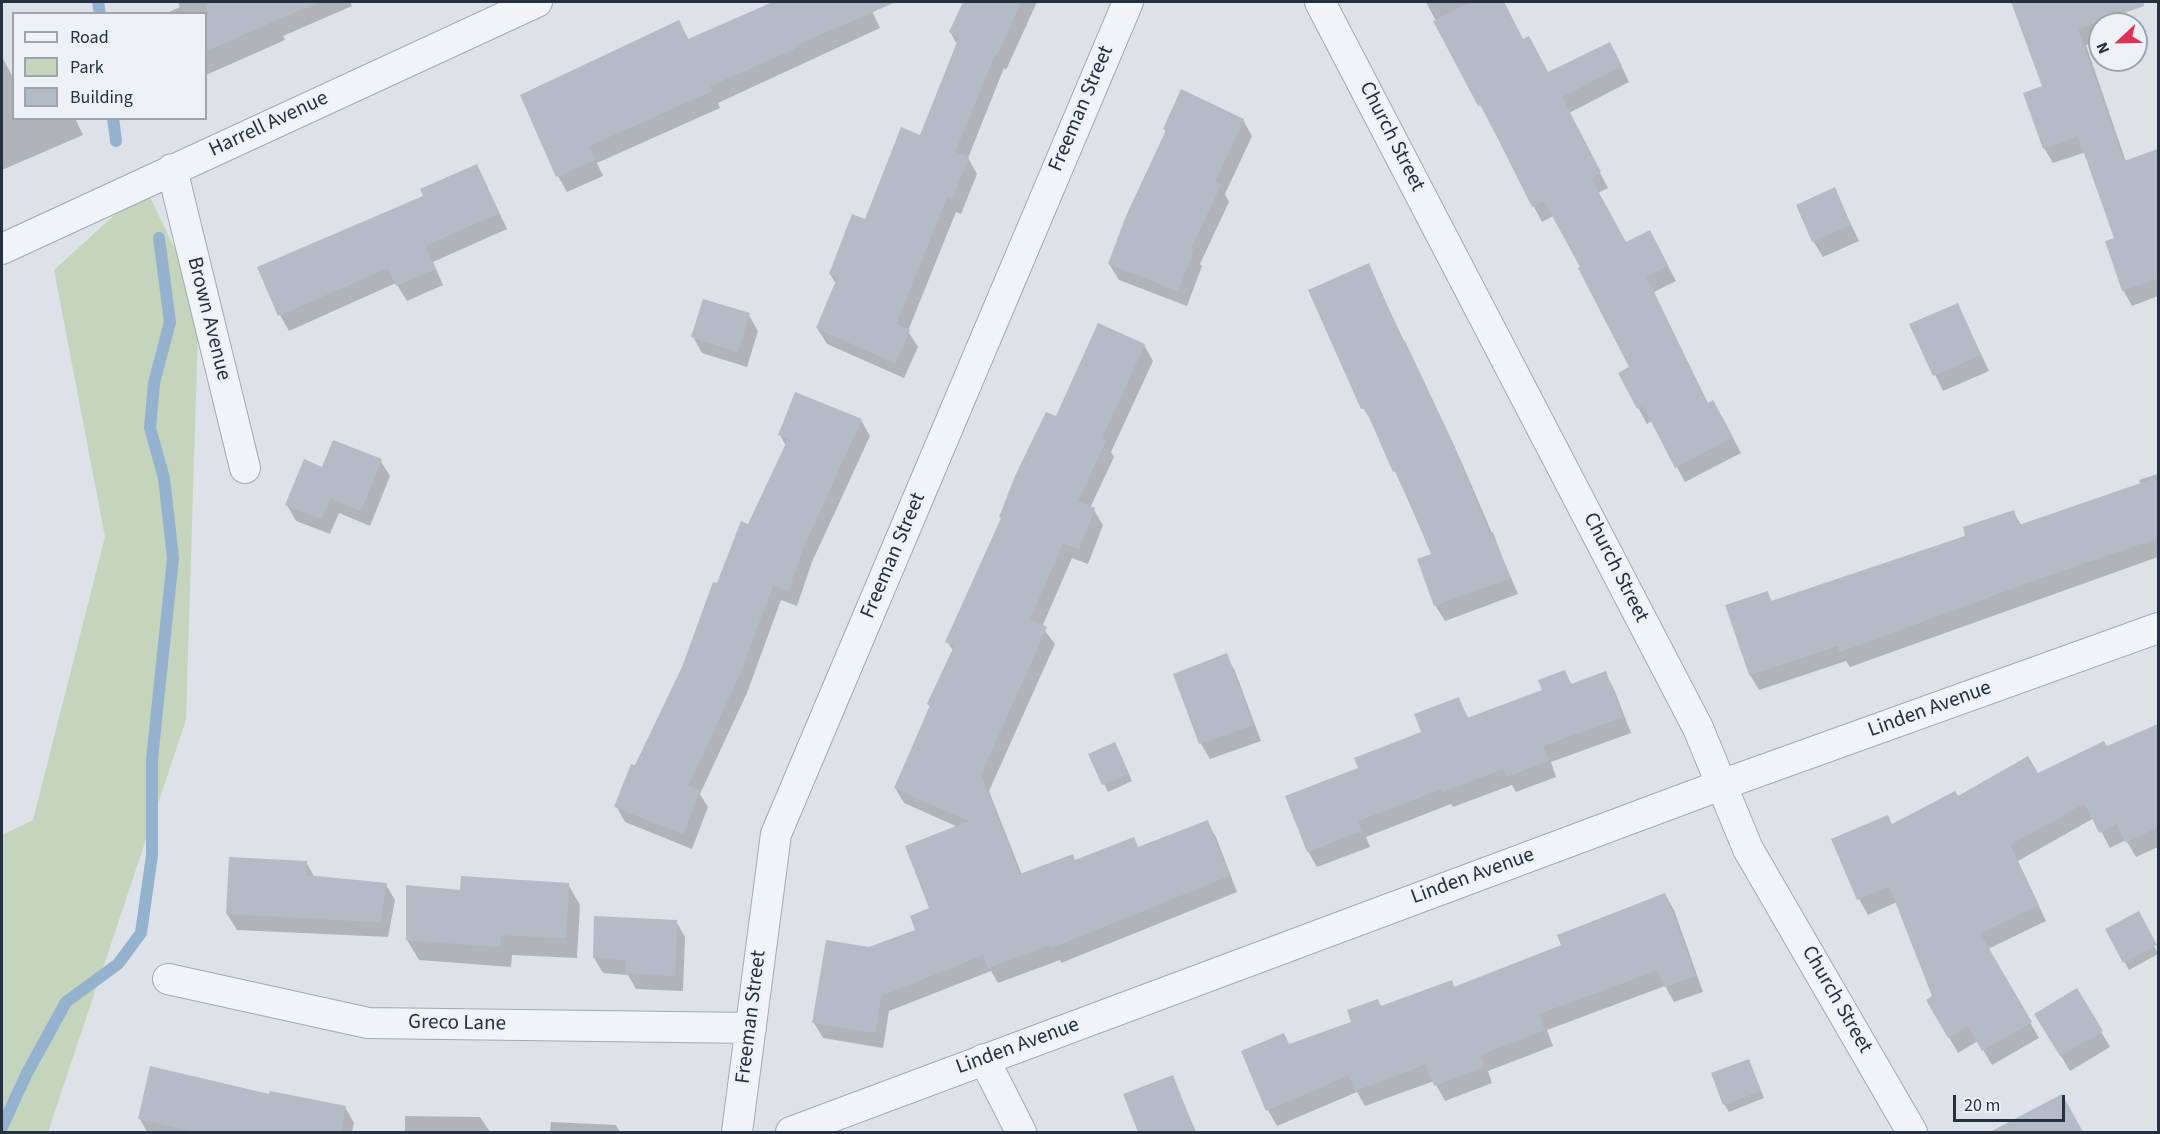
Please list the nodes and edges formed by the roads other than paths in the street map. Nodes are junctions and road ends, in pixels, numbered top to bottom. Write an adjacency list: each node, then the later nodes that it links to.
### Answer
1 (537, 2): 4 (street, Harrell Avenue)
2 (1128, 2): 10 (street, Freeman Street)
3 (1320, 2): 8 (street, Church Street)
4 (172, 169): 5 (street, Harrell Avenue); 6 (street, Brown Avenue)
5 (2, 249)
6 (245, 468)
7 (2158, 628): 8 (street, Linden Avenue)
8 (1720, 785): 11 (street, Linden Avenue); 15 (street, Church Street)
9 (168, 979): 10 (street, Greco Lane)
10 (751, 1028): 12 (street, Freeman Street)
11 (984, 1059): 13 (street, Linden Avenue); 14 (street)
12 (737, 1132)
13 (791, 1132)
14 (1021, 1132)
15 (1912, 1132)

